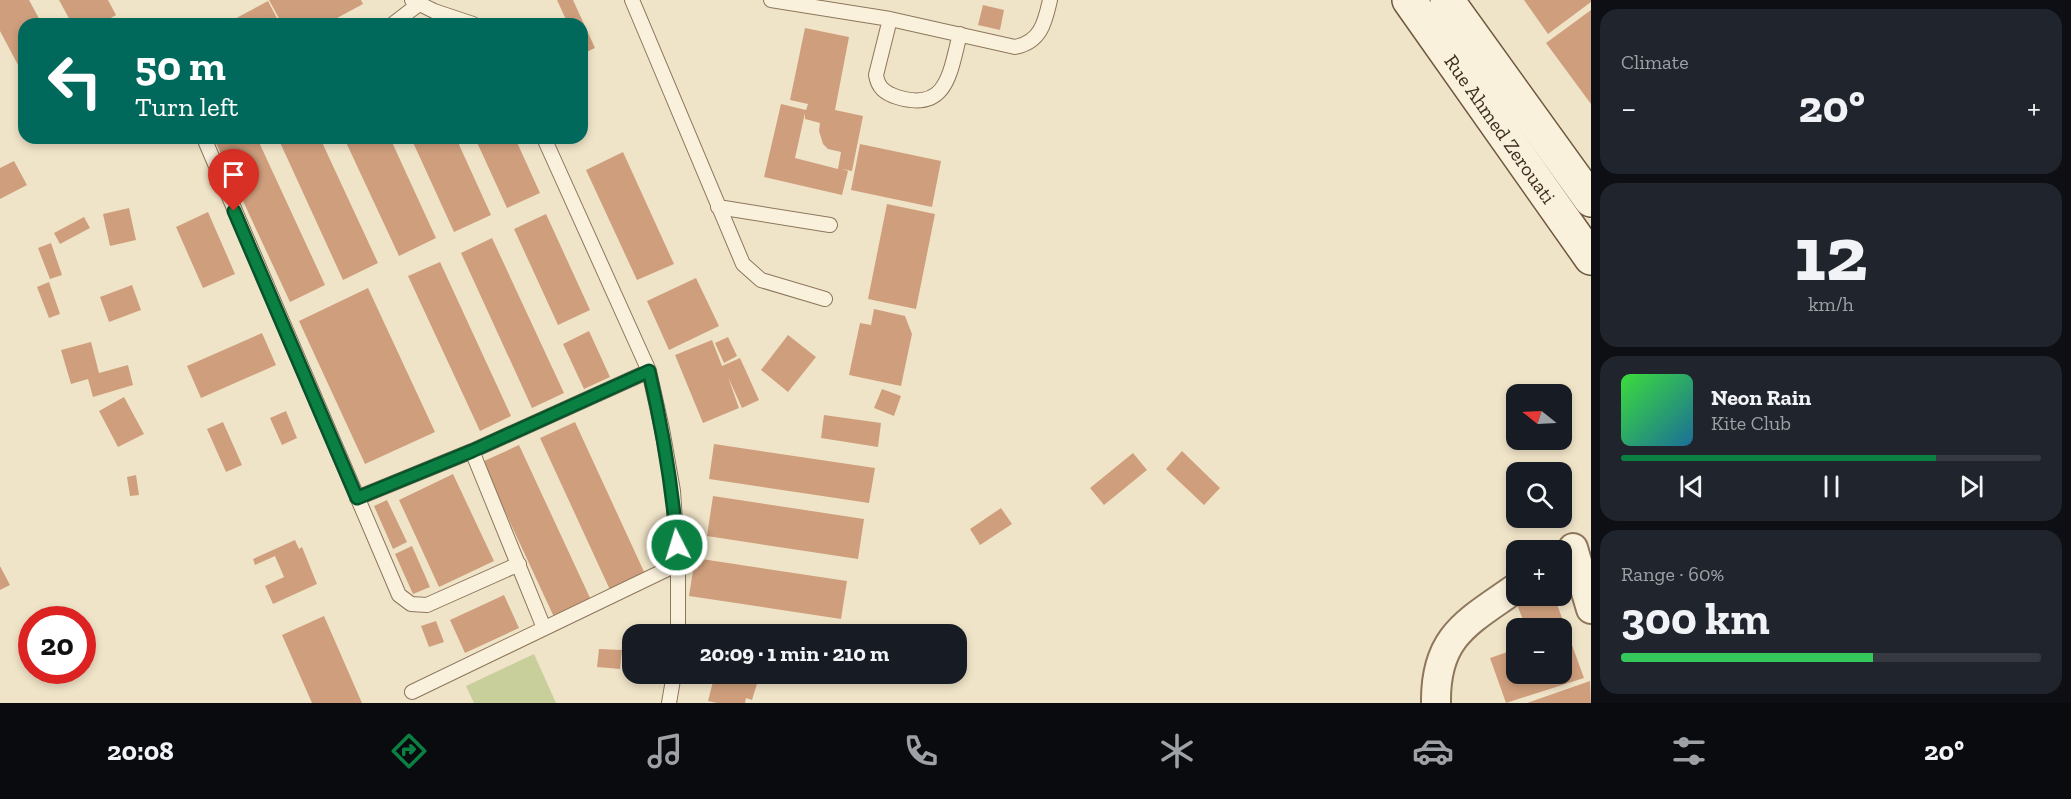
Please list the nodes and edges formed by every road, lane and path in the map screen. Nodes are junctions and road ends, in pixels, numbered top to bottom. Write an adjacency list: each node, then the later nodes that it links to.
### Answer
1 (632, 0): 14 (lane)
2 (771, 0): 9 (lane)
3 (1050, 0): 10 (lane)
4 (1409, 0): 16 (main road, Rue Ahmed Zerouati)
5 (1447, 0): 13 (main road)
6 (416, 2): 7 (lane); 8 (lane)
7 (399, 18)
8 (457, 18)
9 (890, 19): 10 (lane); 10 (lane)
10 (960, 34)
11 (207, 144): 20 (lane)
12 (547, 144): 18 (lane)
13 (1591, 200)
14 (718, 207): 15 (lane); 17 (lane)
15 (830, 225)
16 (1591, 258)
17 (825, 299)
18 (649, 371): 19 (lane); 23 (lane)
19 (472, 451): 20 (lane); 22 (lane)
20 (357, 498): 22 (lane)
21 (1575, 546): 25 (street)
22 (519, 564): 27 (lane)
23 (678, 564): 26 (lane); 27 (lane)
24 (1506, 595): 31 (street)
25 (1591, 609)
26 (678, 624)
27 (544, 628): 29 (lane)
28 (672, 684): 30 (lane)
29 (412, 692)
30 (669, 703)
31 (1436, 703)

